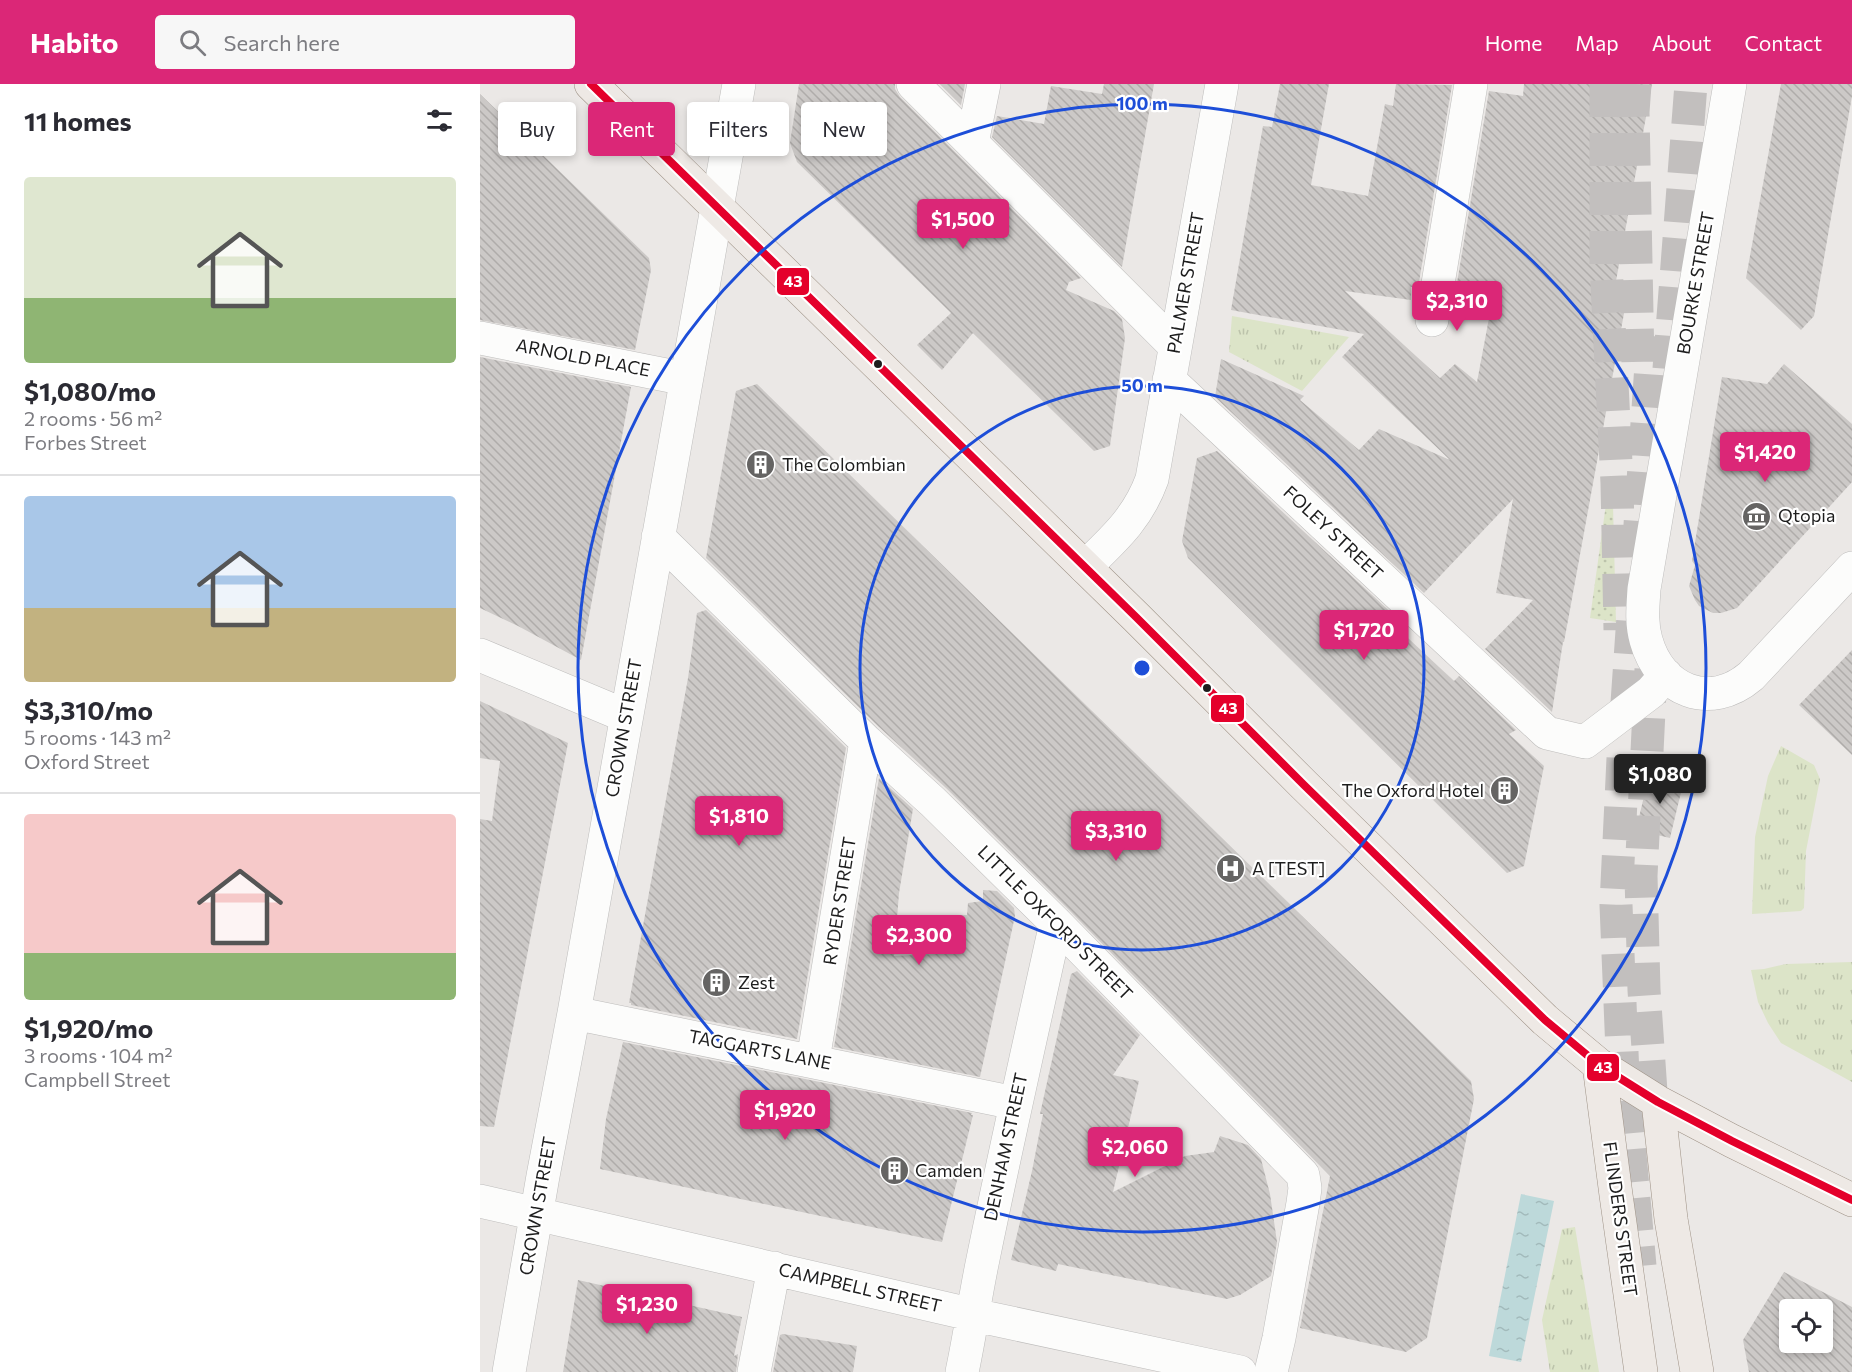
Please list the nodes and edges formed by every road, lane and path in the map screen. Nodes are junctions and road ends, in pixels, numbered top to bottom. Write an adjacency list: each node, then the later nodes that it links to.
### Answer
1 (591, 84): 9 (main road)
2 (740, 84): 9 (street, CROWN STREET)
3 (913, 84): 8 (street)
4 (984, 84): 8 (street)
5 (1222, 84): 12 (street, PALMER STREET)
6 (1471, 84): 10 (street)
7 (1730, 84): 19 (street, BOURKE STREET)
8 (972, 143): 12 (street)
9 (717, 208): 13 (street, CROWN STREET); 16 (main road)
10 (1432, 320)
11 (480, 338): 13 (street, ARNOLD PLACE)
12 (1175, 346): 14 (street, PALMER STREET)
13 (686, 379): 15 (street, CROWN STREET)
14 (1169, 380): 16 (street, PALMER STREET); 19 (street, FOLEY STREET)
15 (658, 537): 20 (street, CROWN STREET); 21 (street, LITTLE OXFORD STREET)
16 (1085, 567): 25 (main road)
17 (1852, 568): 19 (street)
18 (480, 655): 20 (street)
19 (1666, 675)
20 (626, 716): 23 (street, CROWN STREET)
21 (866, 741): 22 (street, LITTLE OXFORD STREET); 24 (street, RYDER STREET)
22 (1056, 923): 27 (street, DENHAM STREET); 37 (street, LITTLE OXFORD STREET)
23 (574, 1013): 24 (street, TAGGARTS LANE); 30 (street, CROWN STREET)
24 (813, 1060): 27 (street, TAGGARTS LANE)
25 (1599, 1065): 26 (main road); 38 (main road, FLINDERS STREET)
26 (1659, 1102): 28 (main road); 39 (main road)
27 (1015, 1103): 32 (street, DENHAM STREET)
28 (1852, 1200)
29 (480, 1201): 30 (street, CAMPBELL STREET)
30 (536, 1214): 31 (street, CAMPBELL STREET); 33 (street, CROWN STREET)
31 (774, 1268): 32 (street, CAMPBELL STREET); 34 (street)
32 (974, 1315): 35 (street, DENHAM STREET); 36 (street, CAMPBELL STREET)
33 (509, 1372)
34 (754, 1372)
35 (962, 1372)
36 (1240, 1372)
37 (1271, 1372)
38 (1641, 1372)
39 (1697, 1372)

